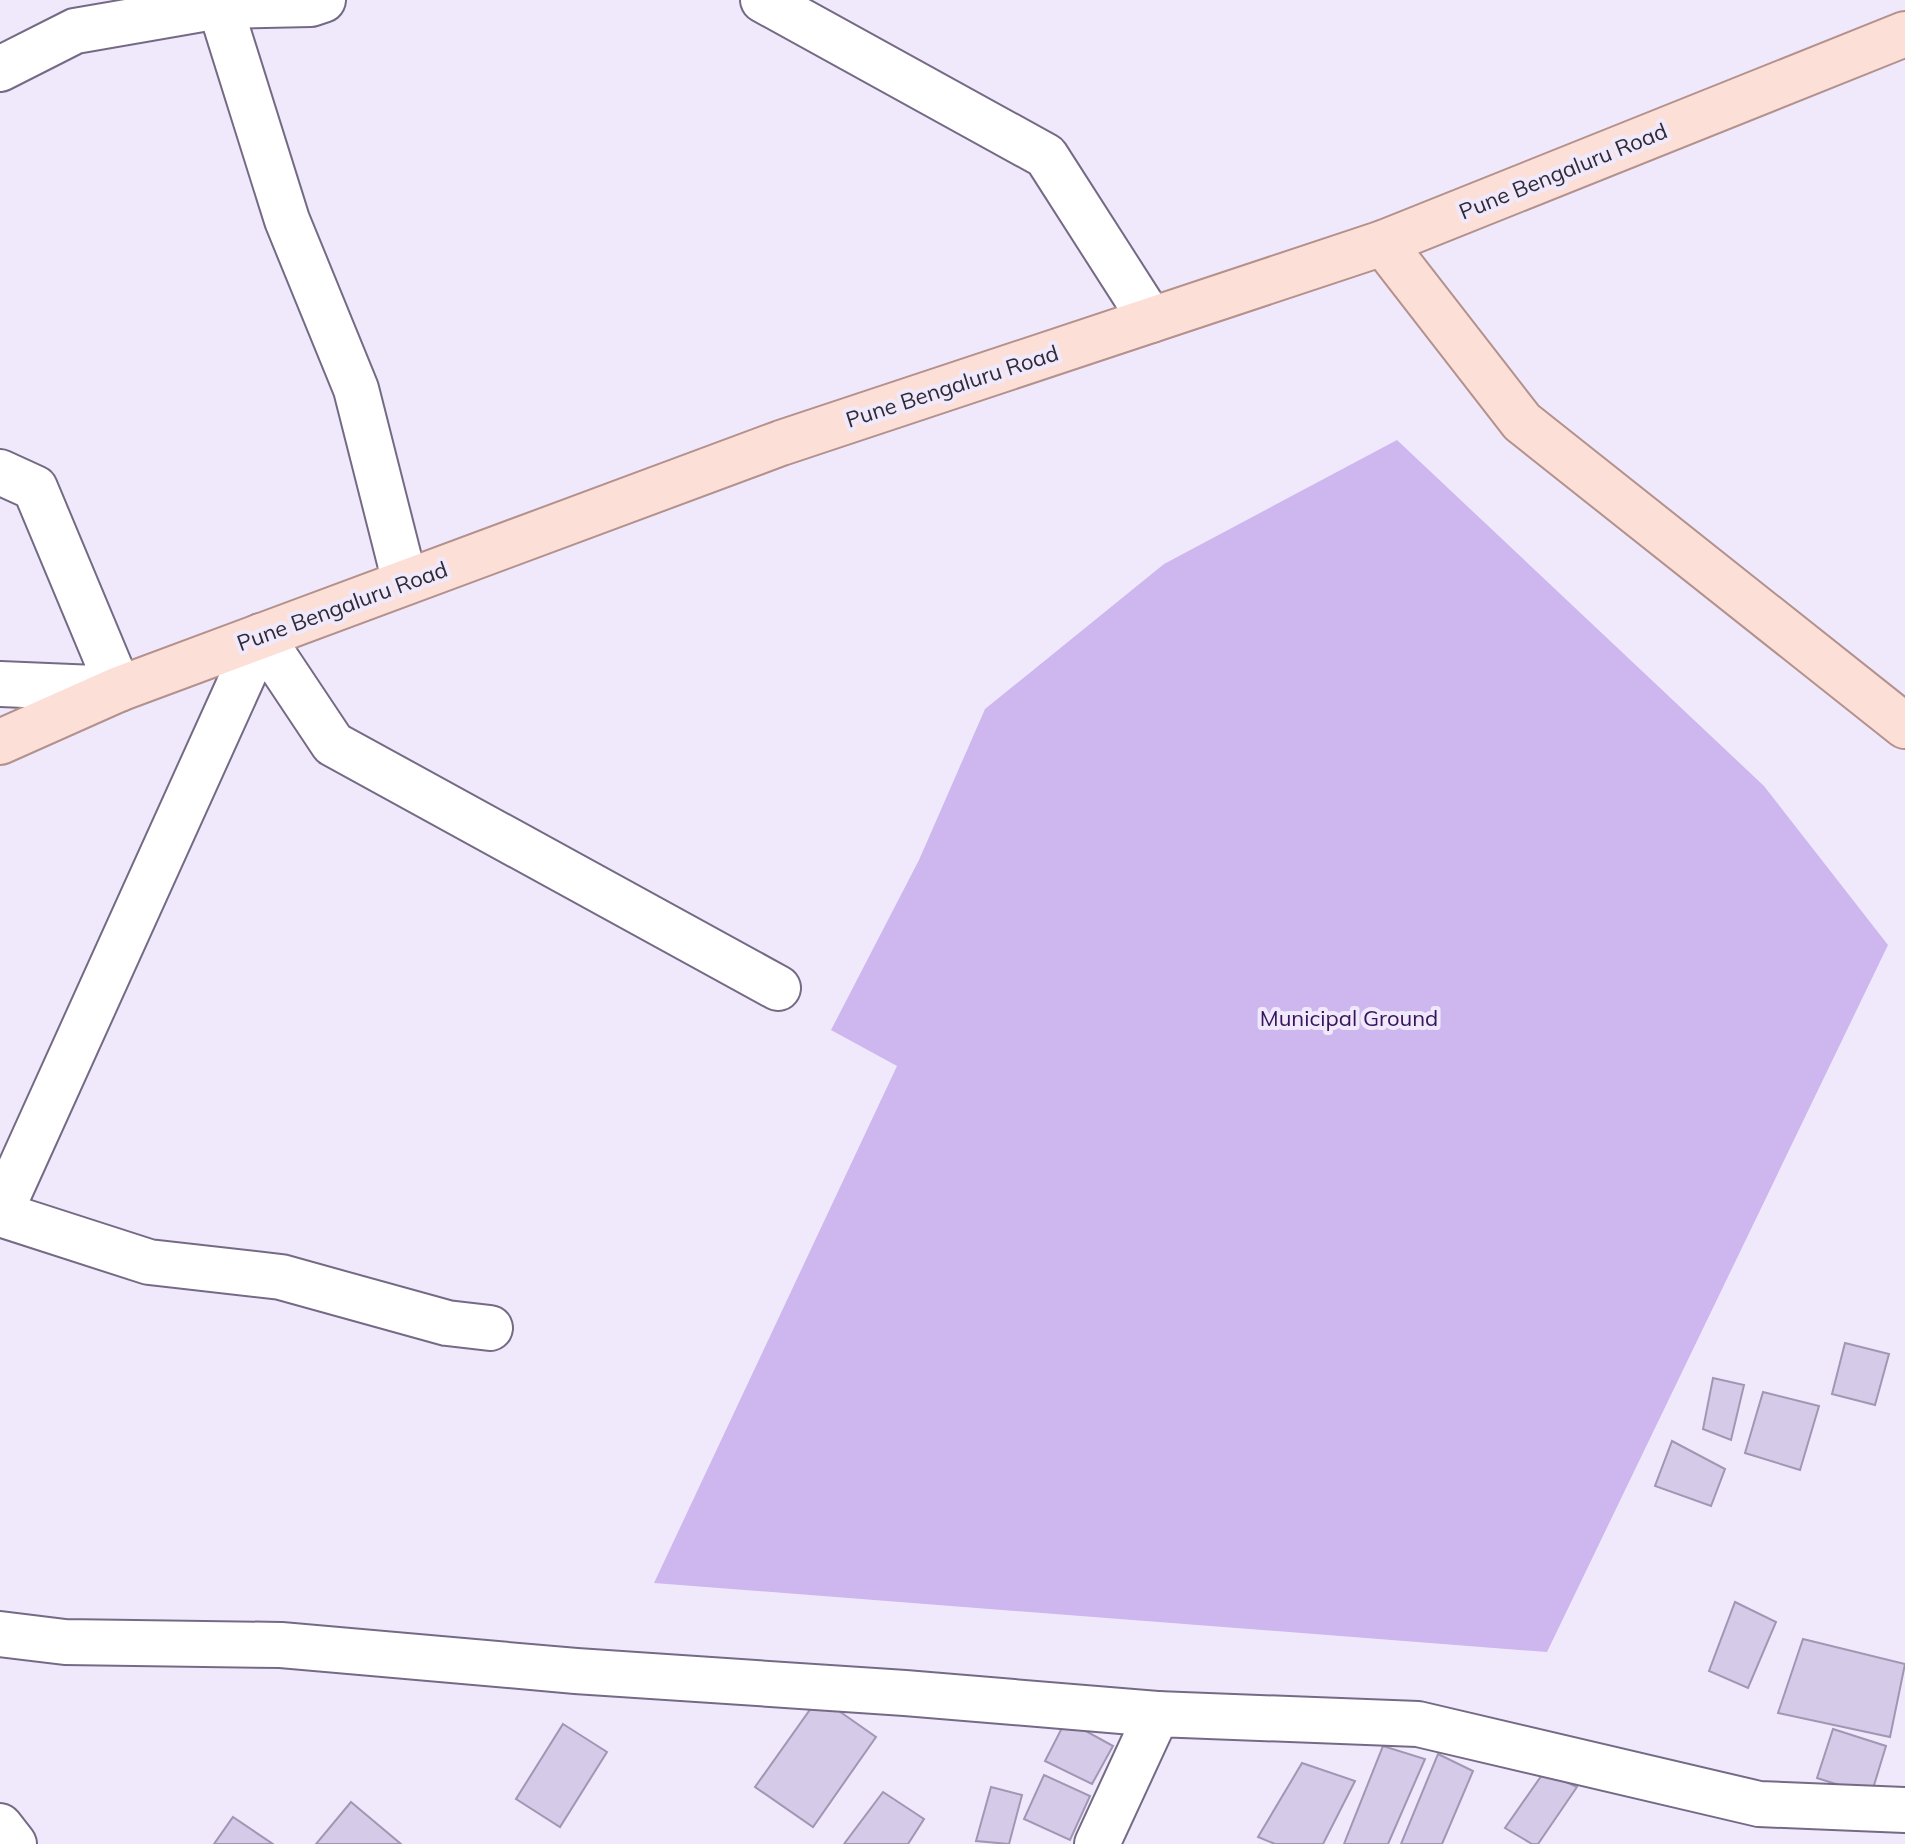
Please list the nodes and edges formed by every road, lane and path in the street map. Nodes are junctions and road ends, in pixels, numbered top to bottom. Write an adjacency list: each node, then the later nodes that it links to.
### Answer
1 (323, 0): 3 (street)
2 (763, 0): 7 (street)
3 (219, 3): 5 (street); 9 (street)
4 (1905, 34): 6 (main road, Pune Bengaluru Road)
5 (0, 69)
6 (1383, 243): 7 (main road, Pune Bengaluru Road); 13 (main road)
7 (1151, 320): 9 (main road, Pune Bengaluru Road)
8 (0, 472): 12 (street)
9 (405, 582): 10 (main road, Pune Bengaluru Road)
10 (261, 636): 12 (main road, Pune Bengaluru Road); 15 (street); 16 (street)
11 (0, 684): 12 (street)
12 (119, 689): 14 (main road, Pune Bengaluru Road)
13 (1905, 726)
14 (0, 742)
15 (778, 988)
16 (0, 1214): 17 (street)
17 (490, 1328)
18 (0, 1634): 19 (street)
19 (1157, 1714): 20 (street); 23 (street)
20 (1905, 1810)
21 (0, 1826): 22 (street)
22 (14, 1844)
23 (1097, 1844)

